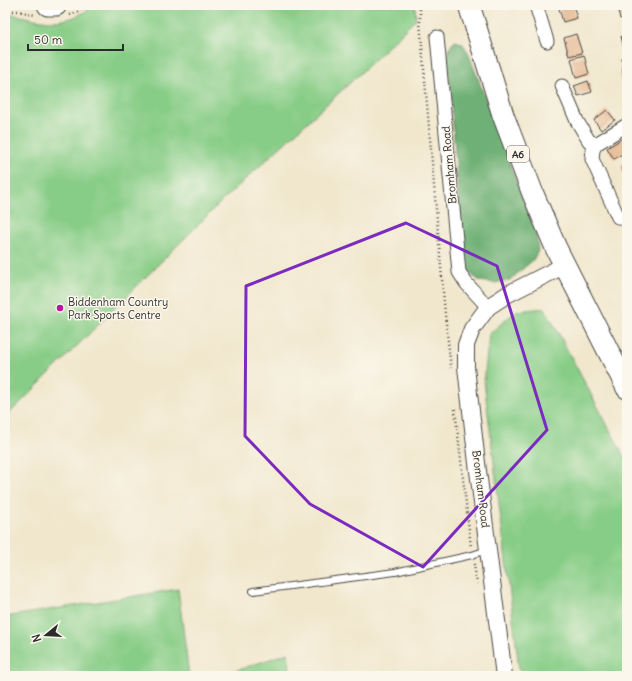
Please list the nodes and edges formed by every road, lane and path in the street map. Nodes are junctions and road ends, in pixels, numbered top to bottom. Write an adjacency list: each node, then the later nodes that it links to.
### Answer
1 (48, 5): 2 (highway)
2 (56, 5)
3 (420, 5): 6 (path)
4 (469, 5): 13 (highway, A6)
5 (536, 5): 8 (street)
6 (420, 22)
7 (437, 37): 14 (street, Bromham Road)
8 (547, 41)
9 (562, 86): 11 (street)
10 (627, 125): 11 (street)
11 (596, 144): 12 (street)
12 (627, 220)
13 (564, 265): 14 (street, Bromham Road); 15 (highway, A6)
14 (488, 307): 16 (street, Bromham Road)
15 (627, 388)
16 (488, 550): 17 (lane); 18 (street, Bromham Road)
17 (253, 591)
18 (504, 676)

